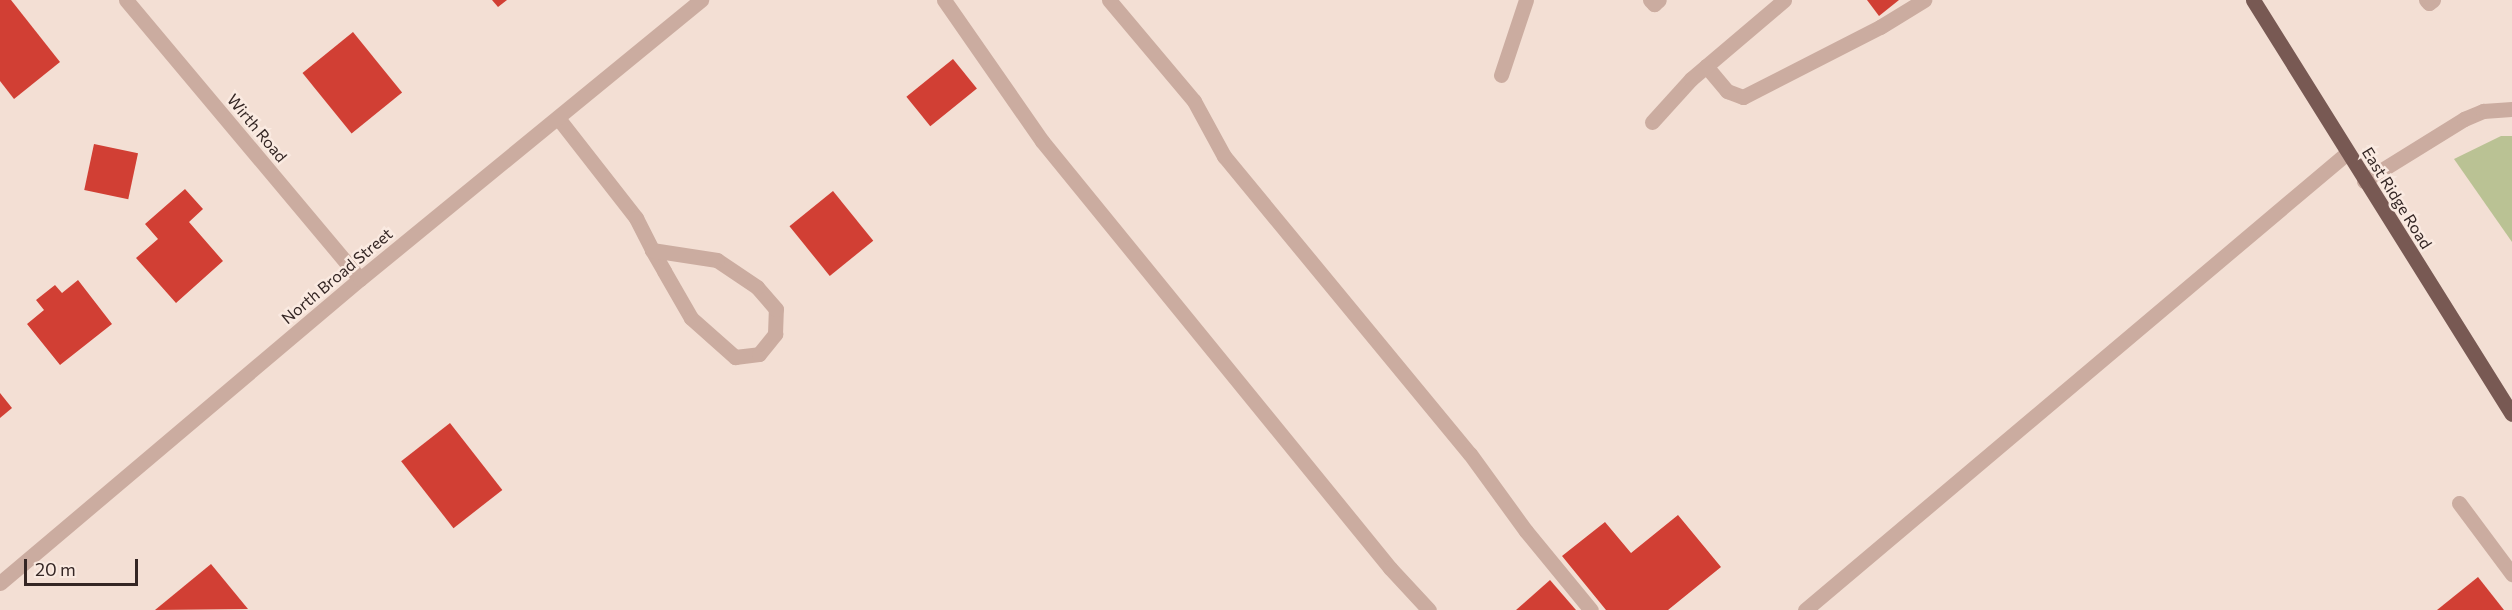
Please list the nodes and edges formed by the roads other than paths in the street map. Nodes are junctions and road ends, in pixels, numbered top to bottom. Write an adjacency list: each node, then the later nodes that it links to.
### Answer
1 (126, 0): 19 (street, Wirth Road)
2 (700, 0): 14 (street, North Broad Street)
3 (944, 0): 25 (street)
4 (1109, 0): 26 (street)
5 (1526, 0): 12 (street)
6 (1784, 0): 11 (street)
7 (1924, 0): 11 (street)
8 (2253, 0): 16 (main road, East Ridge Road)
9 (2426, 0): 10 (street)
10 (2433, 0)
11 (1706, 66): 15 (street)
12 (1501, 75)
13 (2512, 109): 17 (street)
14 (558, 118): 18 (street); 19 (street, North Broad Street)
15 (1652, 122)
16 (2347, 153): 17 (main road, East Ridge Road); 27 (street)
17 (2364, 181): 20 (main road, East Ridge Road)
18 (652, 250): 18 (street)
19 (360, 279): 24 (street, North Broad Street)
20 (2512, 414)
21 (2459, 503): 22 (street)
22 (2507, 557): 23 (street)
23 (2512, 574)
24 (0, 583)
25 (1429, 610)
26 (1591, 610)
27 (1805, 610)

